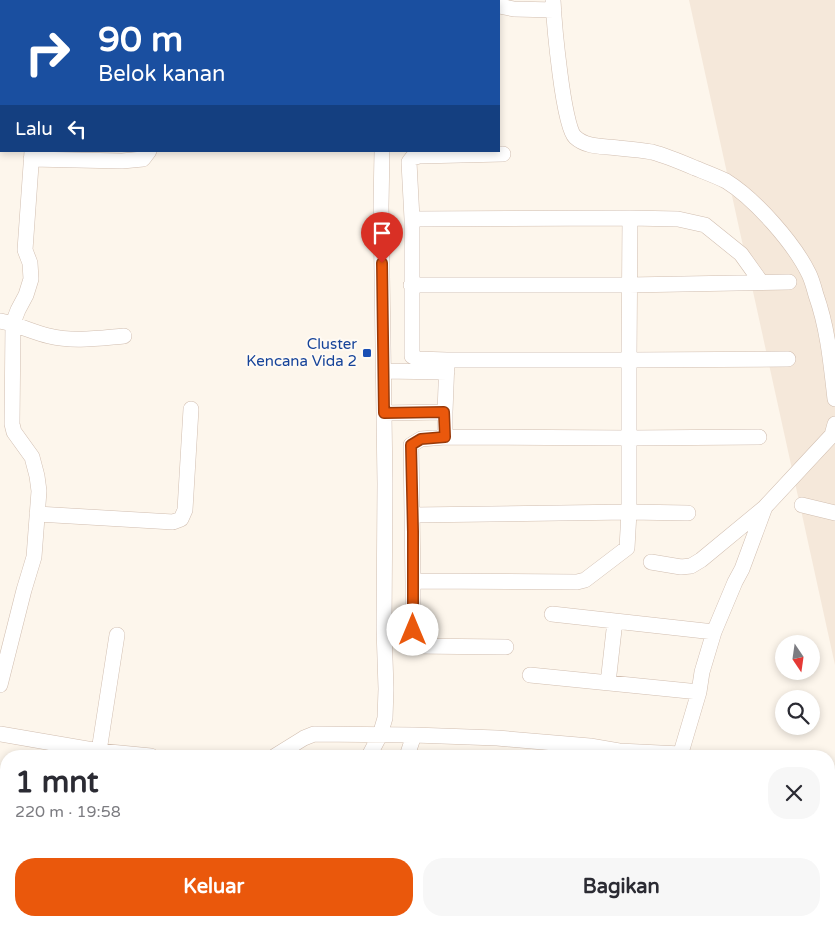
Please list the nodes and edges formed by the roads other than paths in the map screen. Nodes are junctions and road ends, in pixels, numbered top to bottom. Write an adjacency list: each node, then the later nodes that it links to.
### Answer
1 (553, 5): 2 (street); 19 (street)
2 (500, 6)
3 (148, 152): 6 (street)
4 (382, 152): 18 (street)
5 (504, 154): 8 (street)
6 (32, 155): 13 (street)
7 (630, 218): 8 (street); 9 (street); 12 (street)
8 (412, 219): 11 (street)
9 (761, 282): 10 (street); 12 (street)
10 (790, 282)
11 (412, 284): 12 (street); 17 (street)
12 (629, 284): 16 (street)
13 (7, 322): 14 (street); 32 (street)
14 (124, 336)
15 (788, 359): 16 (street)
16 (629, 360): 17 (street); 26 (street)
17 (447, 366): 18 (street); 21 (street)
18 (383, 371): 22 (street)
19 (835, 399)
20 (191, 409): 32 (street)
21 (444, 412): 22 (street); 24 (street)
22 (384, 413): 46 (street)
23 (835, 424): 28 (street)
24 (445, 437): 26 (street); 33 (street)
25 (759, 437): 26 (street)
26 (629, 438): 29 (street)
27 (802, 505): 31 (street)
28 (765, 507): 34 (street); 38 (street)
29 (629, 512): 30 (street); 33 (street); 35 (street)
30 (688, 513)
31 (835, 513)
32 (37, 514): 43 (street)
33 (412, 515): 35 (street)
34 (651, 562)
35 (413, 581): 40 (street)
36 (552, 614): 37 (street)
37 (615, 621): 38 (street); 42 (street)
38 (714, 632): 44 (street)
39 (118, 635): 50 (street)
40 (506, 647)
41 (530, 675): 42 (street)
42 (608, 683): 44 (street)
43 (0, 685)
44 (699, 692): 55 (street)
45 (0, 734): 49 (street)
46 (380, 735): 47 (street); 51 (street); 52 (street)
47 (414, 735): 48 (street); 53 (street)
48 (554, 749): 54 (street)
49 (92, 750)
50 (98, 750)
51 (285, 750)
52 (372, 750)
53 (409, 750)
54 (604, 750)
55 (682, 750)

